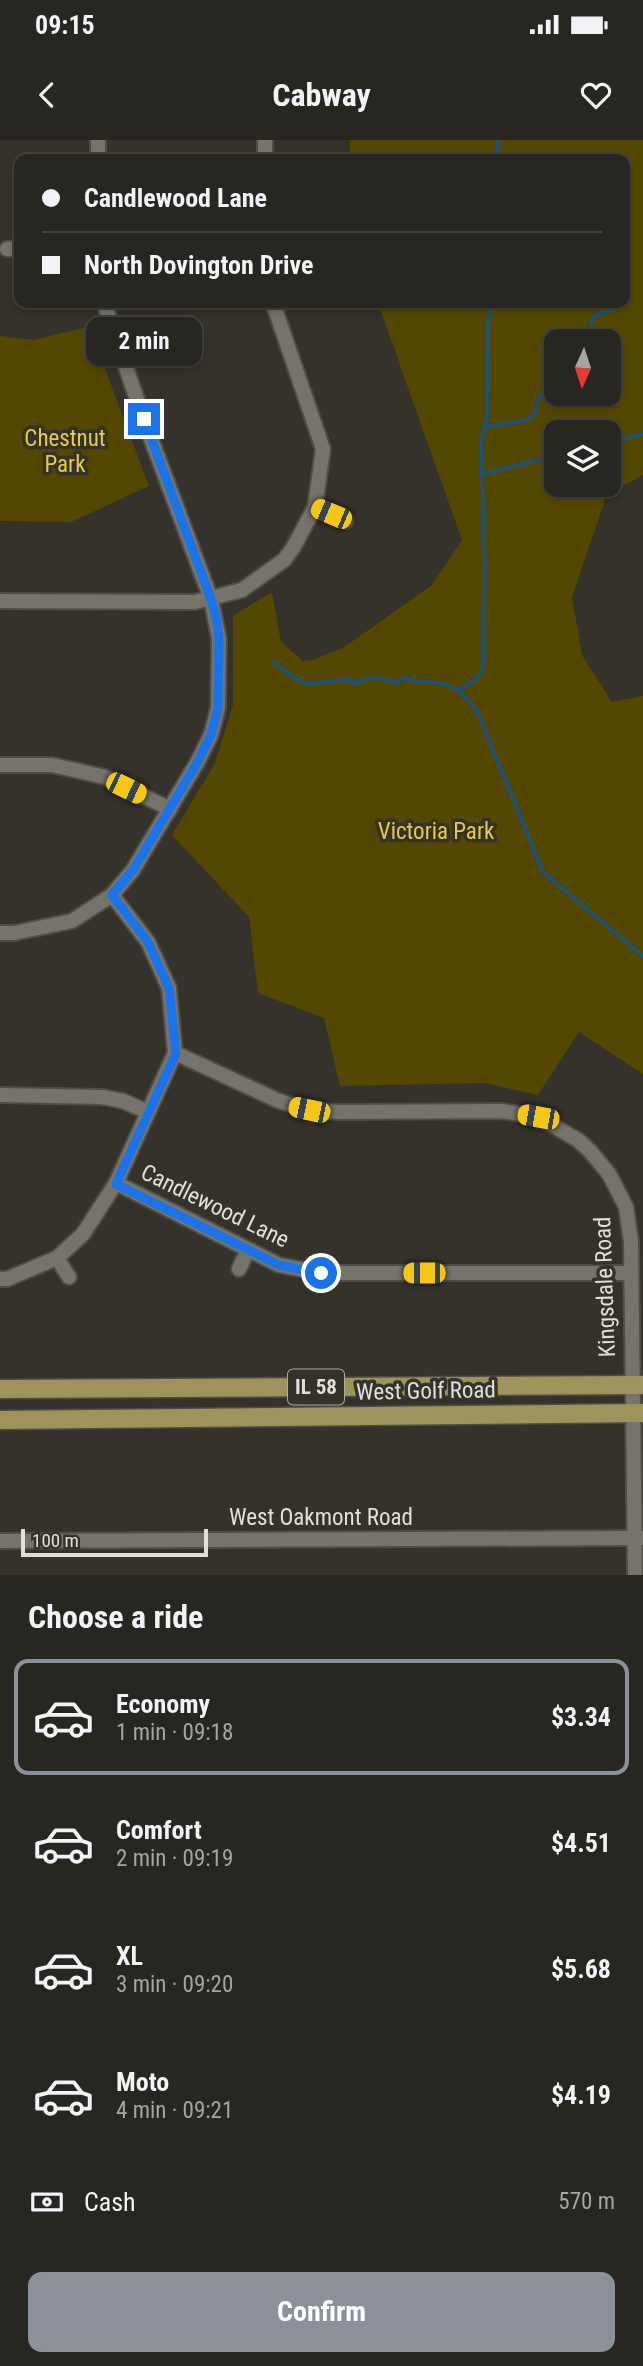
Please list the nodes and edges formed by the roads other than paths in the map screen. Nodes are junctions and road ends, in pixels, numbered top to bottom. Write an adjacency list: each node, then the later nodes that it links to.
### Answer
1 (106, 308): 5 (street)
2 (275, 308): 3 (street)
3 (315, 507): 4 (street); 5 (street)
4 (346, 521)
5 (211, 599): 6 (street); 8 (street)
6 (0, 601)
7 (0, 765): 8 (street)
8 (170, 809): 9 (street)
9 (112, 895): 10 (street); 11 (street)
10 (0, 933)
11 (176, 1053): 13 (street); 18 (street, Kingsdale Road)
12 (0, 1095): 13 (street)
13 (148, 1112): 14 (street)
14 (116, 1184): 15 (street, Candlewood Lane); 16 (street)
15 (248, 1250): 17 (street); 18 (street, Candlewood Lane)
16 (57, 1258): 19 (street); 20 (street)
17 (239, 1269)
18 (630, 1273): 21 (street, Kingsdale Road)
19 (69, 1277)
20 (0, 1279)
21 (637, 1385): 22 (main road, West Golf Road / IL 58); 23 (street, Kingsdale Road)
22 (0, 1389)
23 (638, 1413): 24 (main road, West Golf Road / IL 58); 25 (street, Kingsdale Road)
24 (0, 1420)
25 (639, 1538): 26 (street, West Oakmont Road); 27 (street, Kingsdale Road)
26 (0, 1541)
27 (635, 1575)

